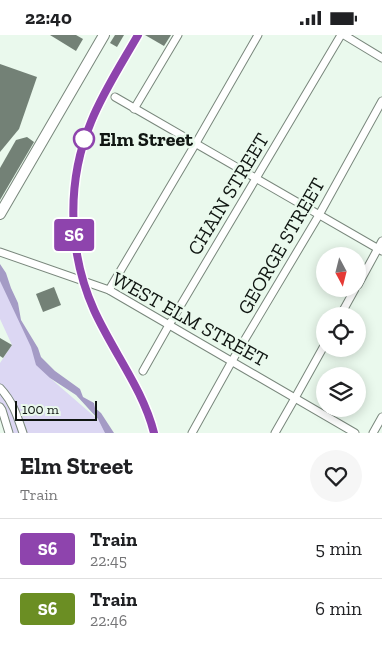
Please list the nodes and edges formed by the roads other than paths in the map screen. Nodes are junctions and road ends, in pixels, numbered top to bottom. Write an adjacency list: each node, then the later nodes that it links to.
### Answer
1 (104, 35): 11 (highway)
2 (178, 35): 8 (street)
3 (258, 35): 9 (street)
4 (342, 35): 5 (street); 10 (street, CHAIN STREET)
5 (382, 57)
6 (115, 97): 8 (street)
7 (382, 101): 12 (street, GEORGE STREET)
8 (134, 109): 9 (street)
9 (196, 143): 10 (street); 17 (street)
10 (257, 178): 12 (street); 18 (street, CHAIN STREET)
11 (0, 214)
12 (318, 215): 14 (street); 20 (street, GEORGE STREET)
13 (382, 241): 14 (street)
14 (380, 249): 16 (street)
15 (0, 252): 17 (street, WEST ELM STREET)
16 (366, 272)
17 (109, 290): 18 (street, WEST ELM STREET)
18 (169, 325): 20 (street, WEST ELM STREET); 21 (street, CHAIN STREET)
19 (318, 357): 23 (street)
20 (232, 361): 23 (street, WEST ELM STREET); 28 (street, GEORGE STREET)
21 (143, 371)
22 (0, 388): 27 (street)
23 (295, 398): 29 (street); 30 (street, WEST ELM STREET)
24 (0, 407): 26 (street)
25 (382, 417): 31 (street)
26 (9, 433)
27 (23, 433)
28 (192, 433)
29 (275, 433)
30 (355, 433)
31 (373, 433)

